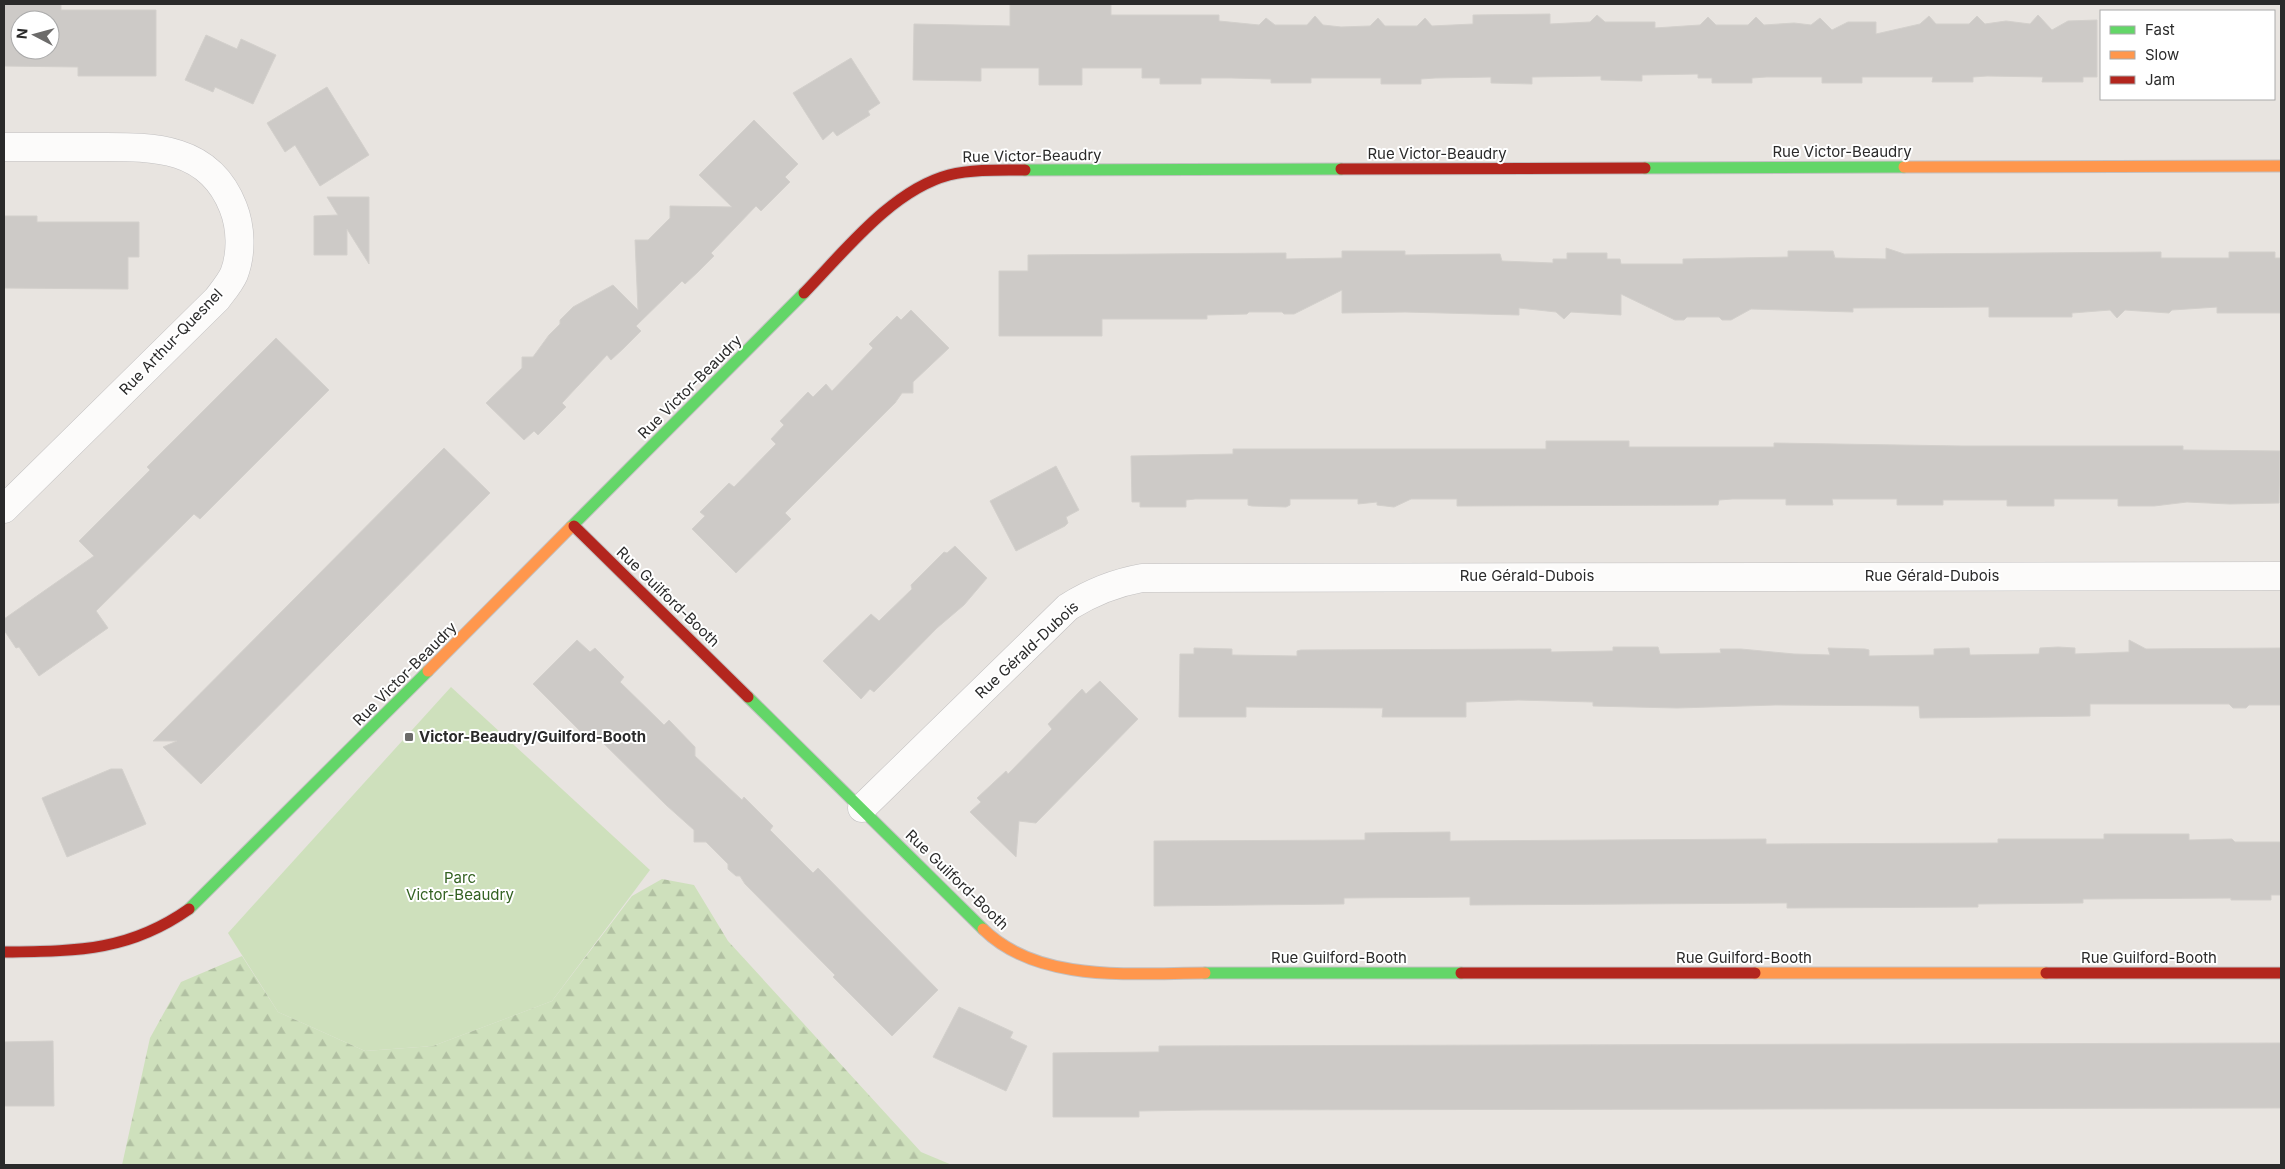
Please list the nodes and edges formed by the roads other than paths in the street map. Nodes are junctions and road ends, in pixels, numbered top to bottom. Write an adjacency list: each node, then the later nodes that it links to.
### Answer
1 (4, 147): 3 (street, Rue Arthur-Quesnel)
2 (2281, 166): 4 (street, Rue Victor-Beaudry)
3 (4, 509)
4 (574, 526): 6 (street, Rue Guilford-Booth); 7 (street, Rue Victor-Beaudry)
5 (2281, 576): 6 (street, Rue Gérald-Dubois)
6 (862, 808): 8 (street, Rue Guilford-Booth)
7 (4, 952)
8 (2281, 973)

